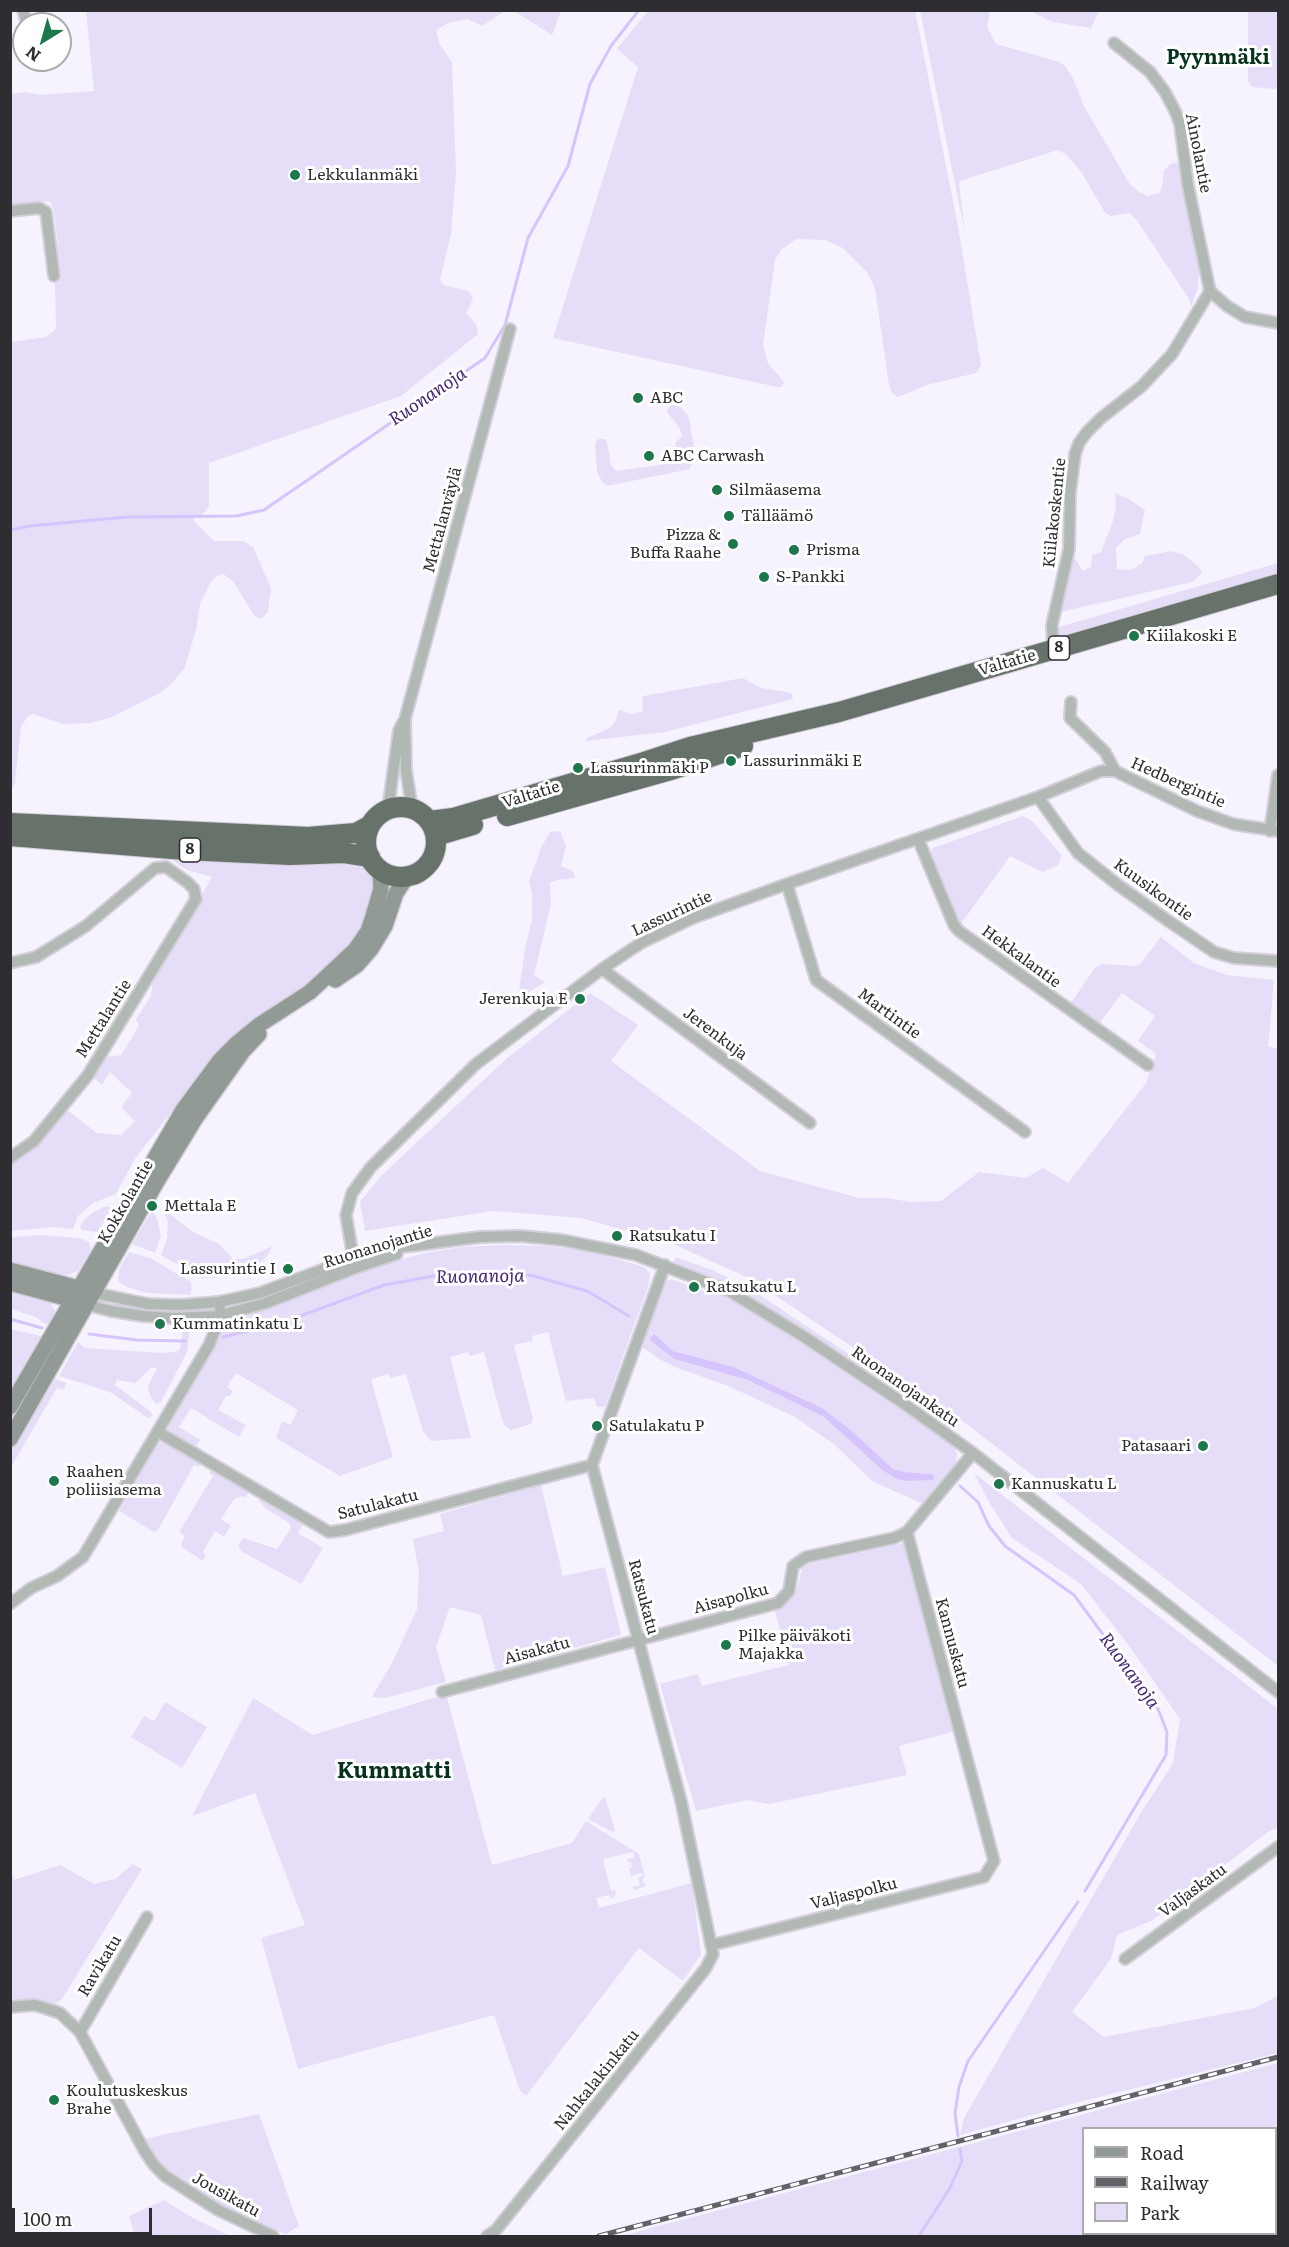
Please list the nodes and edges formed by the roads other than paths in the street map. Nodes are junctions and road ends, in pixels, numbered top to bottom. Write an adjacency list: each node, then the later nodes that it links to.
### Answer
1 (1114, 43): 4 (street, Ainolantie)
2 (10, 211): 3 (street)
3 (54, 276)
4 (1210, 291): 5 (street); 8 (street, Kiilakoskentie)
5 (1278, 323)
6 (510, 329): 10 (street, Mettalanväylä)
7 (1278, 584): 8 (highway, Valtatie / 8)
8 (1053, 649): 18 (highway, Valtatie / 8)
9 (1071, 702): 11 (street, Hedbergintie)
10 (405, 719): 14 (street, Mettalanväylä); 15 (street, Mettalanväylä)
11 (1115, 771): 13 (street, Lassurintie); 19 (street, Hedbergintie)
12 (1278, 775): 19 (street)
13 (1038, 797): 21 (street, Lassurintie); 25 (street, Kuusikontie)
14 (412, 807): 15 (highway); 18 (highway)
15 (388, 809): 17 (highway, 8)
16 (10, 822): 17 (highway, 8)
17 (369, 826): 22 (highway)
18 (433, 828): 23 (highway)
19 (1274, 831)
20 (10, 836): 22 (highway, 8)
21 (918, 839): 24 (street, Lassurintie); 29 (street, Hekkalantie)
22 (375, 864): 23 (highway, 8); 28 (main road, Kokkolantie)
23 (407, 877): 28 (main road, Kokkolantie)
24 (787, 884): 27 (street, Lassurintie); 31 (street, Martintie)
25 (1278, 961)
26 (10, 963): 32 (street, Mettalantie)
27 (602, 969): 30 (street, Jerenkuja); 34 (street, Lassurintie)
28 (304, 996): 38 (main road, Kokkolantie); 39 (main road, Kokkolantie)
29 (1148, 1065)
30 (810, 1123)
31 (1025, 1132)
32 (10, 1158)
33 (456, 1239): 34 (street, Ruonanojantie); 35 (street, Ruonanojankatu)
34 (354, 1263): 40 (street, Ruonanojantie); 41 (street, Ruonanojantie)
35 (665, 1265): 45 (street, Ruonanojankatu); 46 (street)
36 (10, 1270): 38 (main road)
37 (10, 1283): 38 (main road)
38 (75, 1294): 39 (main road); 42 (main road, Kokkolantie)
39 (92, 1299): 40 (street, Ruonanojantie); 41 (street, Ruonanojantie); 44 (main road, Kokkolantie)
40 (215, 1303): 41 (street)
41 (216, 1316): 43 (street)
42 (10, 1407)
43 (158, 1432): 46 (street, Satulakatu); 48 (street)
44 (10, 1439)
45 (974, 1453): 47 (street); 51 (street, Ruonanojankatu)
46 (592, 1465): 49 (street, Ratsukatu)
47 (907, 1532): 49 (street, Aisapolku); 53 (street, Kannuskatu)
48 (10, 1604)
49 (639, 1639): 50 (street, Aisakatu); 55 (street, Ratsukatu)
50 (442, 1692)
51 (1278, 1692)
52 (1278, 1847): 56 (street, Valjaskatu)
53 (994, 1861): 55 (street, Valjaspolku)
54 (147, 1917): 58 (street, Ravikatu)
55 (712, 1946): 59 (street, Nahkalakinkatu)
56 (1125, 1959)
57 (10, 2007): 58 (street)
58 (80, 2032): 60 (street, Jousikatu)
59 (492, 2233)
60 (273, 2236)

